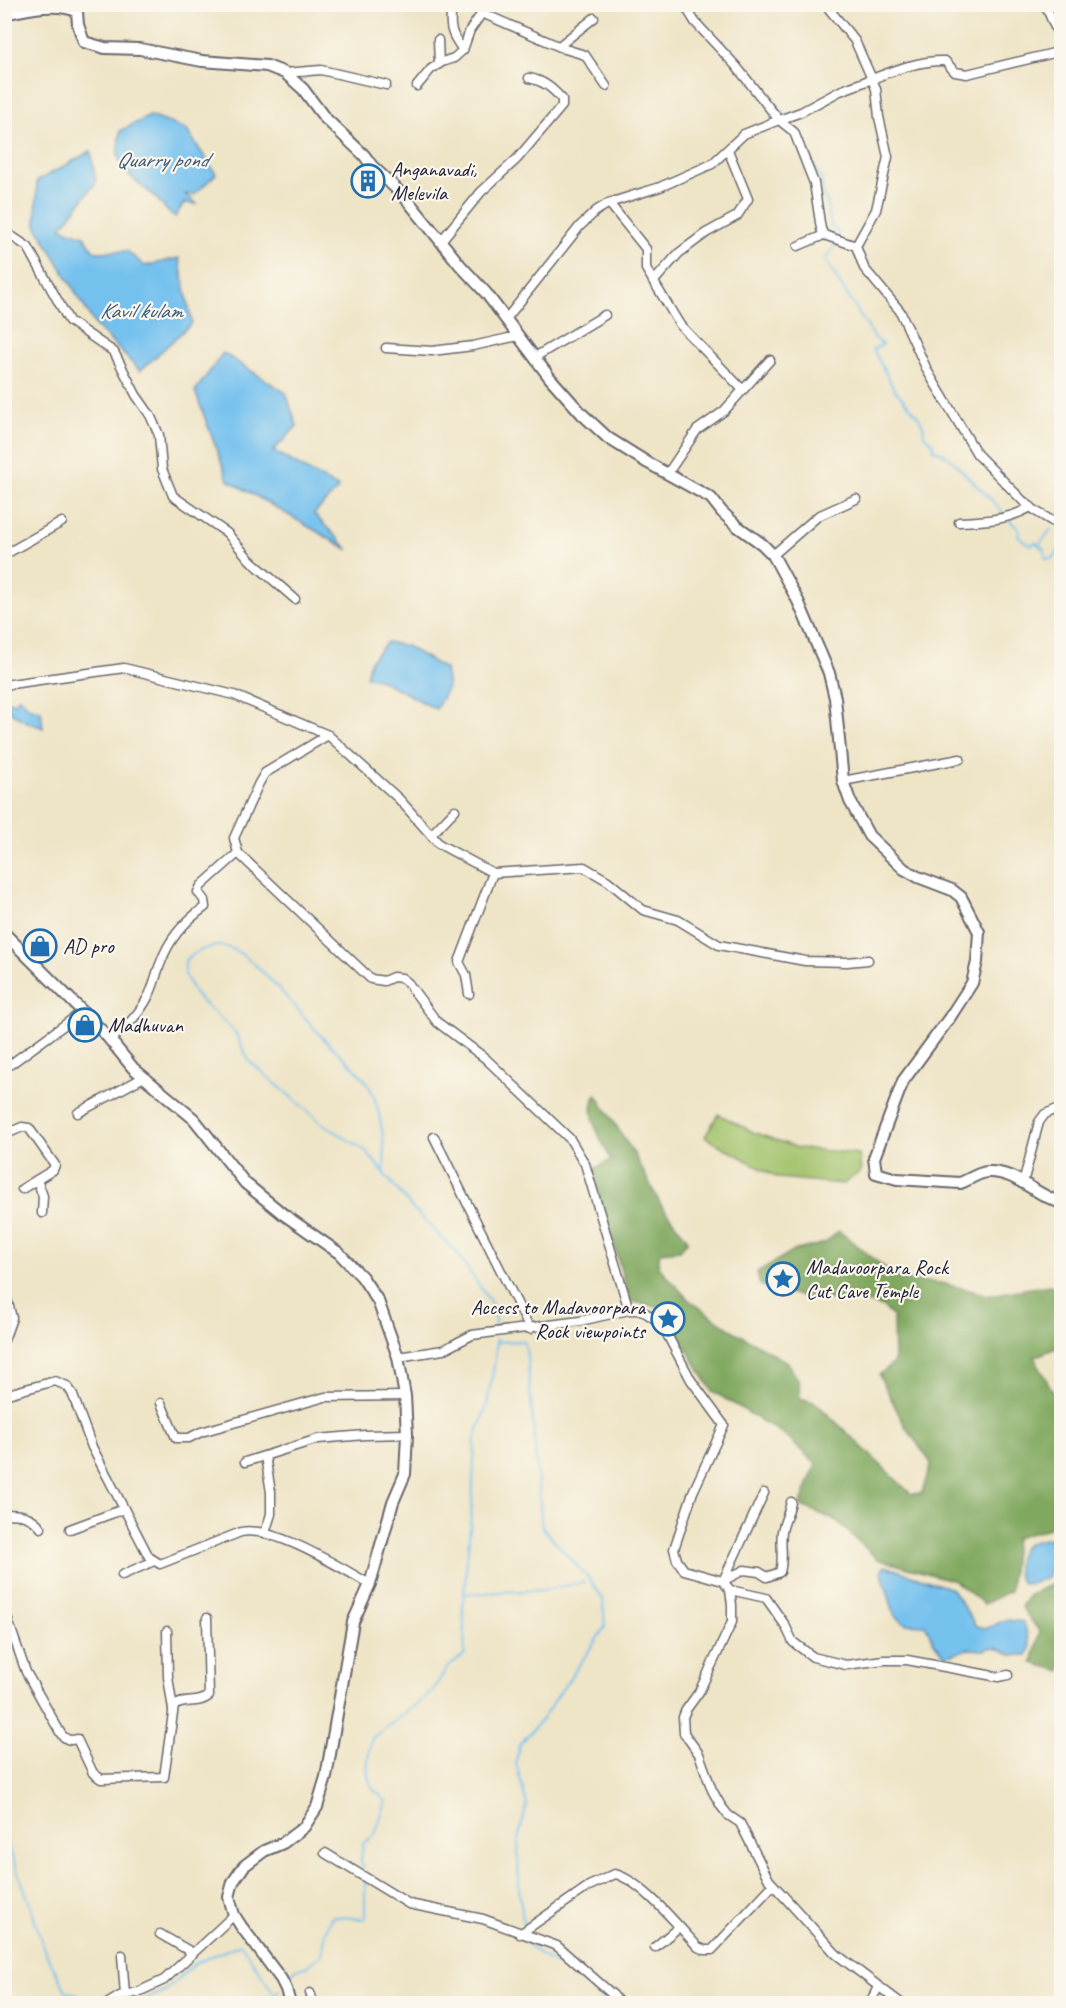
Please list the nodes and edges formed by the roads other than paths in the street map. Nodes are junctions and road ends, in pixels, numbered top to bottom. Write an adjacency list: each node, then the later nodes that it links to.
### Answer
1 (452, 4): 12 (street)
2 (684, 4): 21 (street)
3 (825, 4): 17 (street)
4 (1045, 4): 9 (street)
5 (64, 6): 7 (main road); 15 (main road)
6 (482, 9): 11 (street); 12 (street)
7 (4, 14)
8 (594, 18): 11 (street)
9 (1060, 33)
10 (438, 40): 14 (street)
11 (558, 46): 20 (street)
12 (463, 50): 14 (street)
13 (1062, 51): 17 (street)
14 (439, 64): 19 (street)
15 (285, 73): 18 (street); 26 (main road)
16 (529, 78): 26 (street)
17 (872, 79): 21 (street); 28 (street)
18 (386, 86)
19 (417, 86)
20 (606, 86)
21 (779, 120): 22 (street); 25 (street)
22 (728, 150): 23 (street); 29 (street)
23 (609, 203): 29 (street); 31 (street)
24 (4, 231): 45 (street)
25 (824, 235): 27 (street); 28 (street)
26 (441, 241): 31 (main road)
27 (798, 246)
28 (856, 246): 39 (street)
29 (653, 282): 36 (street)
30 (605, 315): 34 (street)
31 (506, 319): 32 (main road)
32 (518, 336): 33 (street); 34 (main road)
33 (386, 348)
34 (535, 357): 37 (main road)
35 (770, 360): 36 (street)
36 (743, 390): 37 (street)
37 (668, 473): 44 (main road)
38 (856, 499): 44 (street)
39 (1031, 507): 41 (street); 42 (street)
40 (62, 522): 43 (street)
41 (959, 522)
42 (1062, 527)
43 (4, 555)
44 (773, 555): 49 (main road)
45 (295, 599)
46 (4, 685): 47 (street)
47 (328, 735): 51 (street); 52 (street)
48 (960, 759): 49 (street)
49 (843, 781): 66 (main road)
50 (455, 810): 51 (street)
51 (431, 835): 53 (street)
52 (238, 853): 58 (street); 71 (street)
53 (493, 873): 55 (street); 56 (street)
54 (4, 933): 57 (main road)
55 (868, 960)
56 (469, 994)
57 (82, 1012): 58 (main road); 59 (street)
58 (111, 1040): 60 (main road)
59 (4, 1068)
60 (144, 1077): 62 (street); 74 (main road)
61 (1062, 1107): 66 (street)
62 (78, 1113)
63 (4, 1135): 65 (street)
64 (434, 1137): 72 (street)
65 (37, 1180): 67 (street); 69 (street)
66 (1023, 1183): 68 (main road)
67 (22, 1189)
68 (1062, 1203)
69 (42, 1213)
70 (4, 1288): 73 (street)
71 (629, 1310): 72 (street); 90 (street)
72 (530, 1329): 74 (street)
73 (4, 1340)
74 (398, 1358): 76 (main road)
75 (4, 1395): 83 (street)
76 (405, 1396): 77 (street); 78 (main road)
77 (161, 1402)
78 (407, 1434): 79 (street); 91 (main road)
79 (265, 1456): 80 (street); 87 (street)
80 (245, 1462)
81 (764, 1493): 90 (street)
82 (791, 1502): 90 (street)
83 (123, 1509): 86 (street); 88 (street)
84 (4, 1514): 85 (street)
85 (41, 1528)
86 (70, 1529)
87 (265, 1533): 88 (street); 91 (street)
88 (154, 1561): 89 (street)
89 (122, 1575)
90 (723, 1581): 92 (street)
91 (370, 1584): 100 (main road)
92 (730, 1590): 96 (street); 99 (street)
93 (4, 1609): 97 (street)
94 (207, 1618): 97 (street)
95 (167, 1631): 97 (street)
96 (1008, 1675)
97 (173, 1710)
98 (325, 1853): 103 (street)
99 (773, 1885): 101 (street); 107 (street)
100 (234, 1915): 105 (street); 111 (main road)
101 (679, 1927): 103 (street); 104 (street)
102 (160, 1934): 105 (street)
103 (520, 1934): 113 (street)
104 (656, 1947)
105 (193, 1953): 109 (street)
106 (122, 1955): 109 (street)
107 (879, 1986): 114 (street); 115 (street)
108 (310, 1993): 112 (street)
109 (125, 1995): 110 (street)
110 (107, 2004)
111 (290, 2004)
112 (314, 2004)
113 (620, 2004)
114 (869, 2004)
115 (902, 2004)

